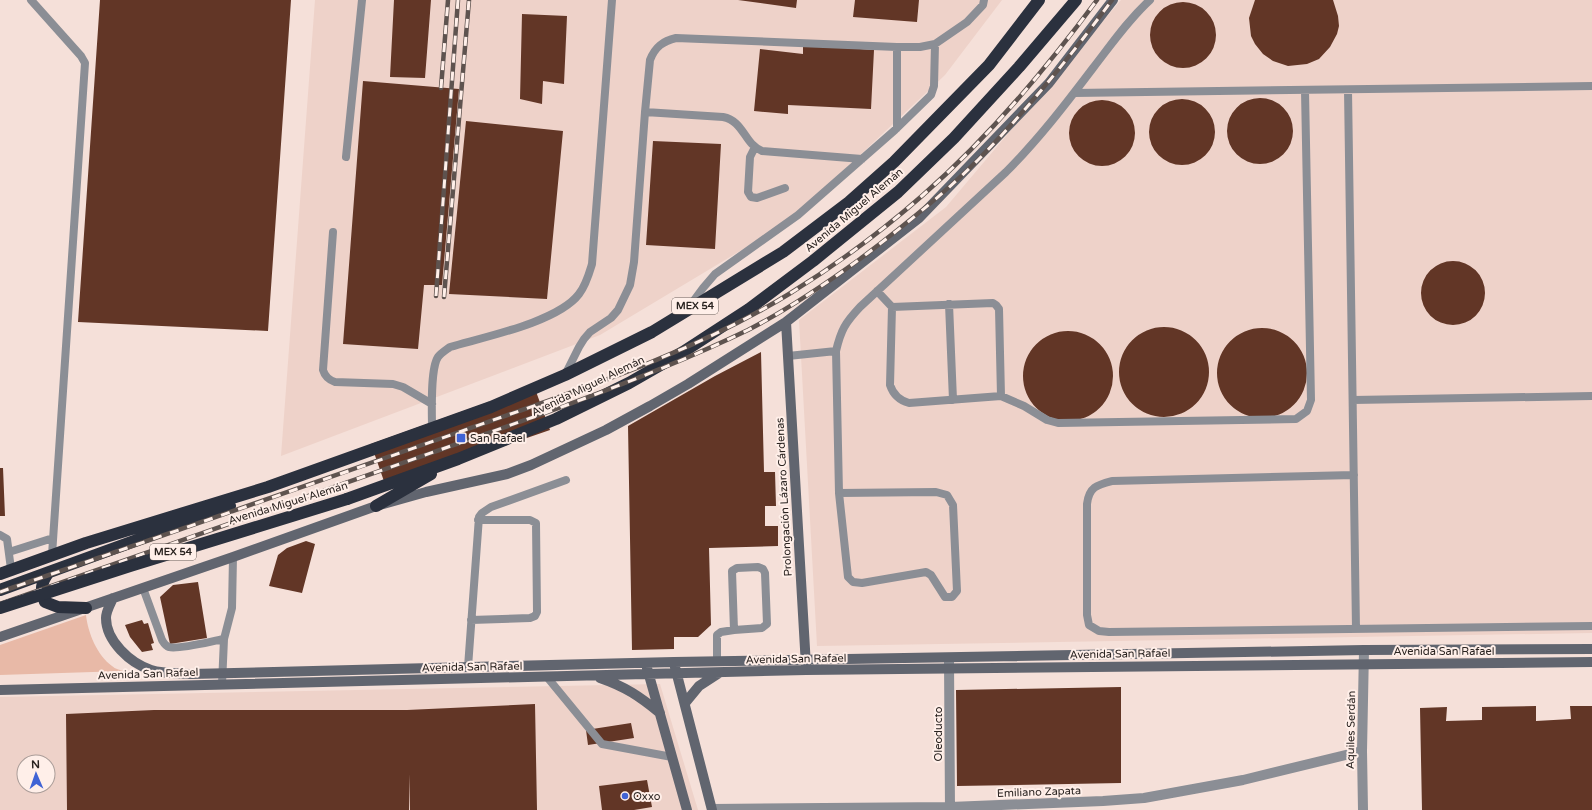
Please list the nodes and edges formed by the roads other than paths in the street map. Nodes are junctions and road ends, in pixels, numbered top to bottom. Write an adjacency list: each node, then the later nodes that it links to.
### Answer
1 (30, 0): 44 (lane)
2 (362, 0): 18 (lane)
3 (612, 0): 34 (lane)
4 (1039, 0): 25 (highway, Avenida Miguel Alemán / MEX 54)
5 (1076, 0): 36 (highway, Avenida Miguel Alemán / MEX 54)
6 (1113, 0): 26 (street)
7 (1150, 0): 14 (lane)
8 (985, 2): 9 (lane)
9 (935, 44): 10 (lane); 16 (lane)
10 (897, 47): 15 (lane); 16 (lane)
11 (1592, 86): 12 (lane)
12 (1348, 90): 13 (lane); 33 (lane)
13 (1305, 91): 14 (lane); 30 (lane)
14 (1074, 93): 22 (lane)
15 (644, 112): 17 (lane); 29 (lane)
16 (897, 128): 19 (lane)
17 (755, 147): 19 (lane); 20 (lane)
18 (346, 157)
19 (862, 159): 25 (lane)
20 (785, 188)
21 (333, 232): 34 (lane)
22 (877, 291): 24 (lane); 27 (lane)
23 (949, 304): 24 (lane); 30 (lane); 32 (lane)
24 (892, 307): 32 (lane)
25 (686, 311): 29 (highway, Avenida Miguel Alemán / MEX 54)
26 (786, 322): 28 (street, Prolongación Lázaro Cárdenas); 41 (street)
27 (836, 351): 28 (lane); 40 (lane)
28 (788, 356): 69 (street, Prolongación Lázaro Cárdenas)
29 (565, 375): 35 (highway, Avenida Miguel Alemán / MEX 54)
30 (1001, 396): 32 (lane)
31 (1592, 396): 33 (lane)
32 (953, 400)
33 (1353, 400): 37 (lane)
34 (432, 404): 35 (lane)
35 (432, 428): 39 (highway, Avenida Miguel Alemán / MEX 54)
36 (458, 459): 41 (highway); 53 (highway, Avenida Miguel Alemán / MEX 54, bridge)
37 (1354, 475): 57 (lane); 57 (lane)
38 (566, 480): 42 (lane)
39 (268, 487): 46 (highway, Avenida Miguel Alemán / MEX 54); 49 (highway)
40 (840, 493): 40 (lane)
41 (376, 506): 47 (street)
42 (478, 520): 55 (lane); 55 (lane)
43 (0, 535): 45 (lane)
44 (53, 538): 45 (lane); 46 (lane)
45 (9, 552): 48 (lane)
46 (52, 555): 48 (highway, Avenida Miguel Alemán / MEX 54)
47 (234, 557): 50 (street); 60 (lane)
48 (6, 572)
49 (49, 572): 51 (highway); 54 (highway)
50 (143, 588): 52 (street); 60 (lane)
51 (0, 590)
52 (113, 598): 54 (street); 73 (street, Avenida San Rafael)
53 (0, 608)
54 (86, 608): 59 (street)
55 (471, 620): 70 (lane)
56 (1592, 626): 57 (lane)
57 (1356, 629)
58 (734, 630): 58 (lane); 64 (lane)
59 (0, 637)
60 (224, 639): 73 (lane)
61 (1592, 649): 62 (street, Avenida San Rafael)
62 (1364, 650): 63 (street, Avenida San Rafael); 68 (street, Aquiles Serdán)
63 (949, 658): 69 (street, Avenida San Rafael); 71 (street, Oleoducto)
64 (716, 661): 66 (street, Avenida San Rafael); 69 (street, Avenida San Rafael)
65 (645, 662): 66 (street, Avenida San Rafael); 70 (street, Avenida San Rafael); 75 (street)
66 (674, 662): 74 (street)
67 (1592, 662): 68 (street, Avenida San Rafael)
68 (1364, 664): 71 (street, Avenida San Rafael); 82 (street, Aquiles Serdán)
69 (806, 665): 71 (street, Avenida San Rafael); 72 (street, Avenida San Rafael)
70 (468, 667): 73 (street, Avenida San Rafael)
71 (950, 668): 84 (street, Oleoducto)
72 (721, 672): 74 (street, Avenida San Rafael); 80 (street)
73 (223, 673): 78 (lane)
74 (677, 673): 75 (street, Avenida San Rafael); 80 (street)
75 (649, 674): 76 (street, Avenida San Rafael); 81 (street)
76 (594, 676): 77 (street, Avenida San Rafael); 81 (street)
77 (547, 677): 78 (street, Avenida San Rafael); 83 (lane)
78 (222, 684): 79 (street, Avenida San Rafael)
79 (0, 690)
80 (685, 703): 86 (street)
81 (660, 713): 83 (street)
82 (1362, 751): 84 (street, Emiliano Zapata); 87 (street, Aquiles Serdán)
83 (672, 757): 85 (street)
84 (950, 809): 86 (street, Emiliano Zapata)
85 (687, 810)
86 (712, 810)
87 (1363, 810)

